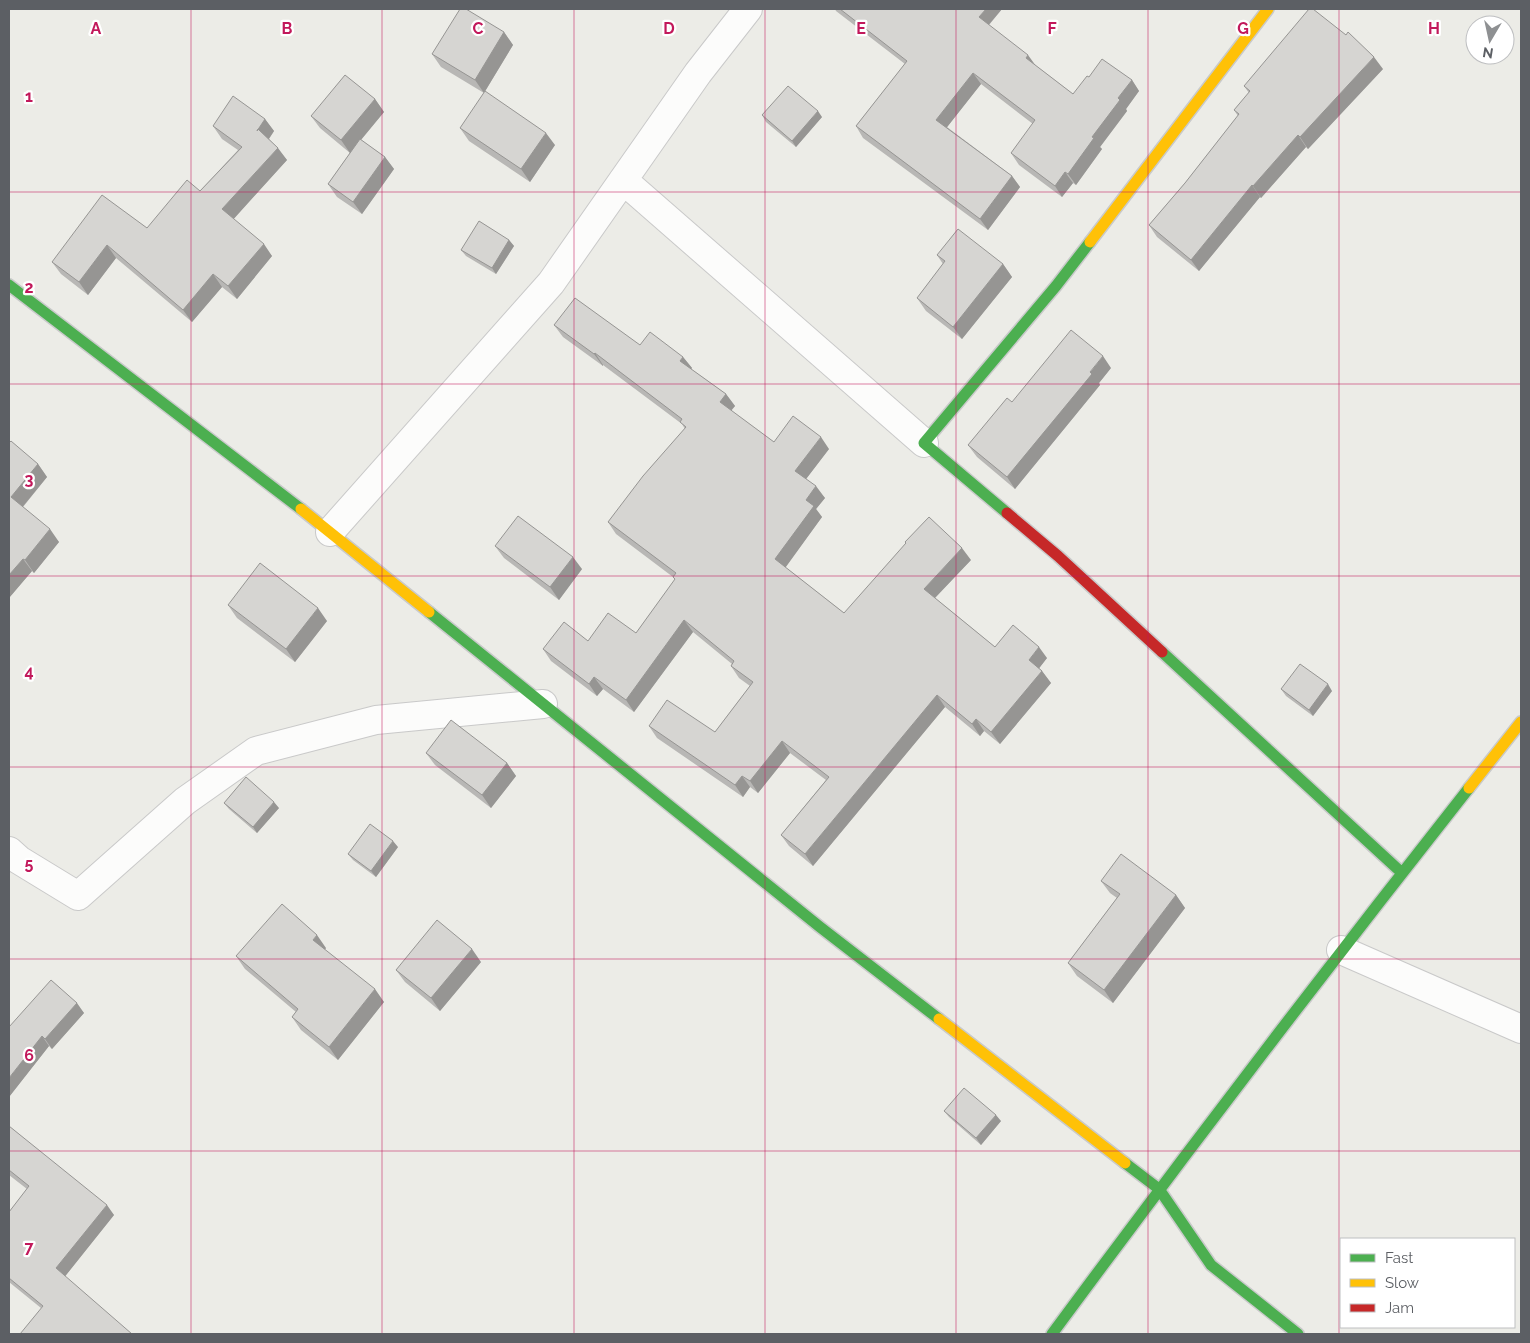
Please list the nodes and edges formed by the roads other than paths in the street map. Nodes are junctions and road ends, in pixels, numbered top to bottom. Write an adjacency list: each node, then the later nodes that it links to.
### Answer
1 (748, 9): 3 (street)
2 (1268, 9): 5 (main road)
3 (623, 180): 5 (street); 6 (street)
4 (9, 285): 6 (main road)
5 (924, 443): 10 (main road)
6 (330, 532): 7 (main road)
7 (543, 704): 9 (street); 13 (main road)
8 (1521, 722): 10 (main road)
9 (9, 851)
10 (1402, 874): 11 (main road)
11 (1341, 950): 12 (street); 13 (main road)
12 (1521, 1029)
13 (1159, 1189): 14 (main road); 15 (main road)
14 (1052, 1334)
15 (1298, 1334)

